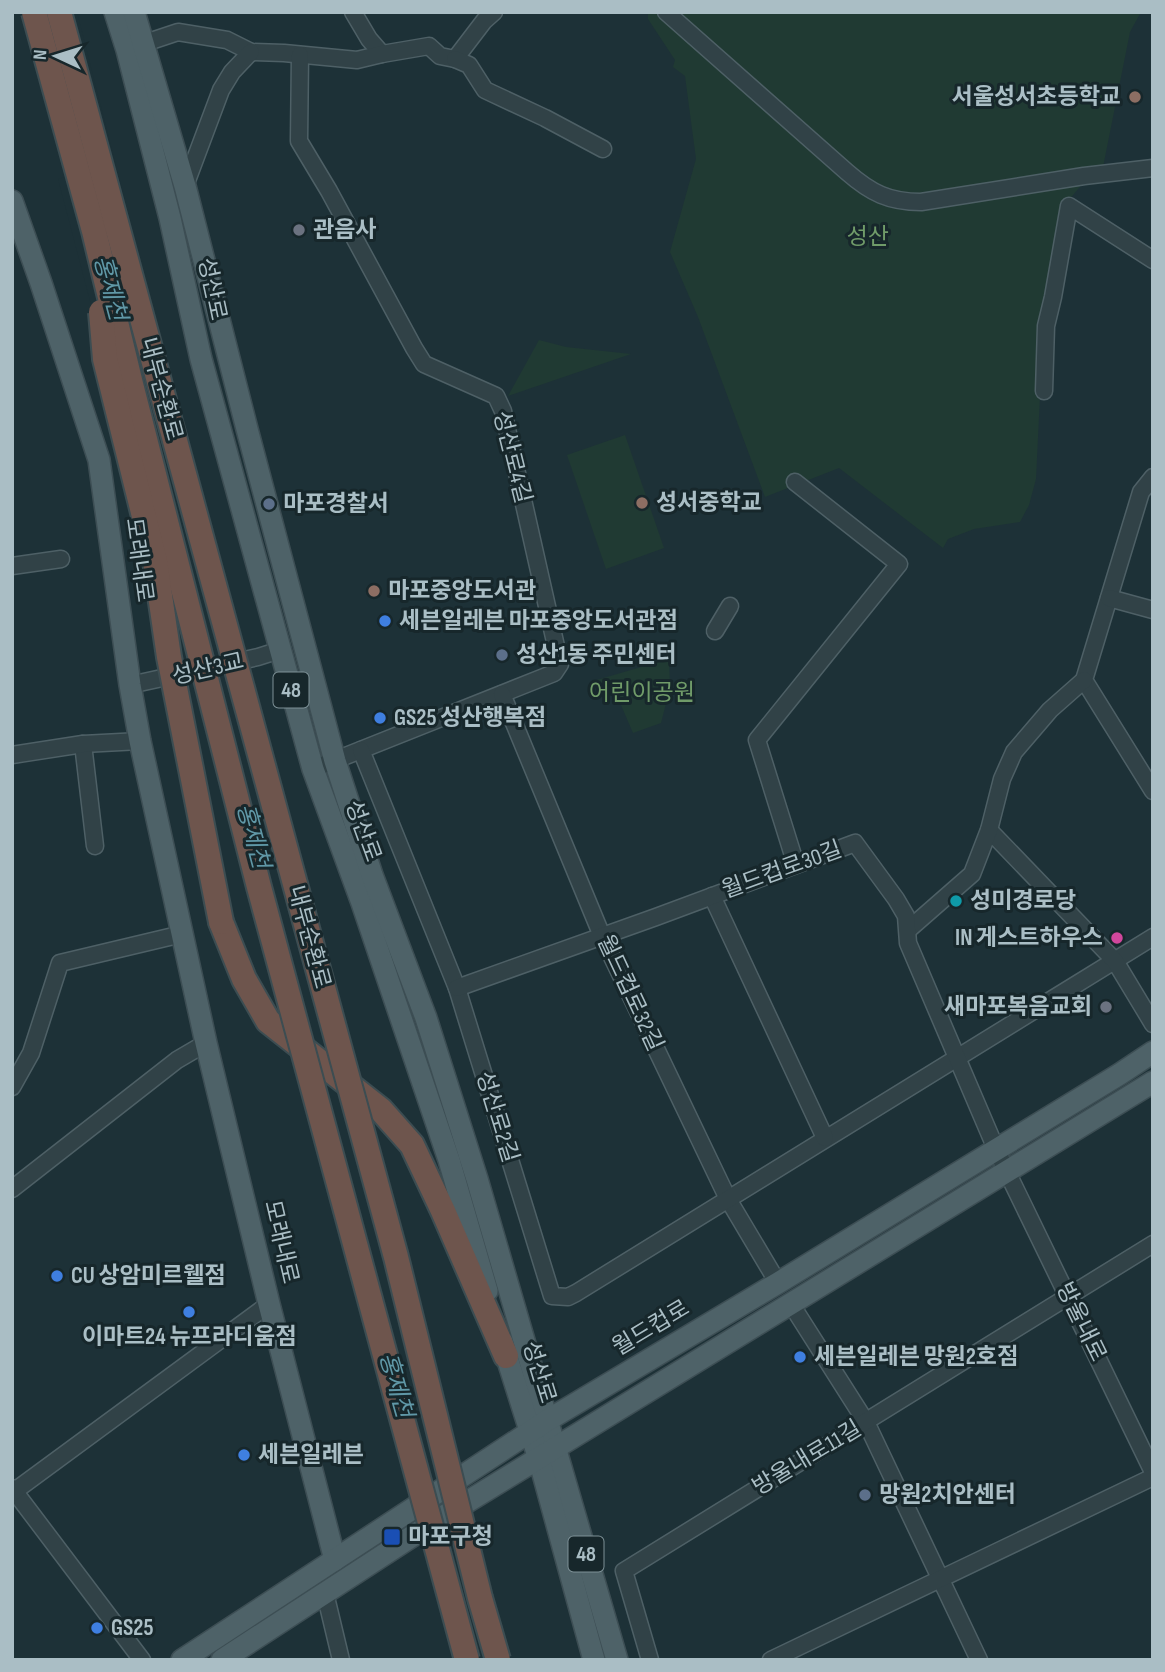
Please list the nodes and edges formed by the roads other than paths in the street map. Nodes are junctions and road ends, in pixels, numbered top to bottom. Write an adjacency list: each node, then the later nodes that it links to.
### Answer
1 (34, 12): 17 (highway, 내부순환로, bridge)
2 (59, 12): 85 (highway, 내부순환로, bridge)
3 (115, 12): 28 (main road, 성산로 / 48)
4 (134, 12): 8 (main road)
5 (353, 12): 10 (street)
6 (494, 12): 12 (street)
7 (666, 12): 14 (street)
8 (142, 44): 9 (street); 15 (main road)
9 (251, 52): 11 (street); 15 (street)
10 (382, 54): 11 (street); 12 (street)
11 (300, 55): 31 (street, 성산로4길)
12 (455, 59): 13 (street)
13 (603, 149)
14 (1153, 168)
15 (185, 186): 36 (main road)
16 (12, 201): 30 (main road, 모래내로)
17 (94, 231): 69 (highway, bridge); 84 (highway, 내부순환로, bridge)
18 (1153, 260): 19 (street)
19 (1044, 391)
20 (1153, 477): 24 (street)
21 (795, 482): 41 (street)
22 (61, 559): 23 (street)
23 (12, 566)
24 (1109, 598): 26 (street); 29 (street)
25 (730, 606): 27 (street)
26 (1153, 610)
27 (715, 631)
28 (280, 650): 30 (street, 성산3교, bridge); 37 (main road, 성산로 / 48)
29 (1084, 680): 38 (street); 39 (street)
30 (130, 685): 32 (main road, 모래내로)
31 (502, 694): 34 (street, 성산로4길); 45 (street, 월드컵로32길)
32 (140, 741): 33 (street); 44 (main road, 모래내로)
33 (83, 744): 35 (street); 40 (street)
34 (361, 750): 36 (street, 성산로4길); 48 (street, 성산로2길)
35 (12, 755)
36 (335, 761): 37 (street, 성산로4길); 71 (main road)
37 (313, 769): 69 (main road, 성산로 / 48)
38 (1153, 791)
39 (989, 830): 43 (street); 47 (street)
40 (95, 846)
41 (796, 865): 42 (street, 월드컵로30길); 43 (street, 월드컵로30길)
42 (712, 896): 45 (street, 월드컵로30길); 57 (street)
43 (908, 930): 52 (street, 월드컵로30길)
44 (182, 934): 50 (main road, 모래내로); 54 (street)
45 (602, 936): 48 (street, 월드컵로30길); 62 (street, 월드컵로32길)
46 (1153, 937): 47 (street)
47 (1115, 961): 49 (street); 52 (street)
48 (457, 988): 62 (street, 성산로2길)
49 (1153, 1024)
50 (206, 1043): 61 (street); 67 (main road, 모래내로)
51 (1153, 1052): 55 (main road, 월드컵로)
52 (958, 1057): 57 (street); 58 (street, 월드컵로30길)
53 (1153, 1082): 56 (main road)
54 (12, 1087)
55 (1069, 1105): 56 (main road); 58 (main road, 월드컵로)
56 (1083, 1126): 59 (main road)
57 (825, 1138): 62 (street)
58 (996, 1149): 59 (street, 월드컵로30길); 60 (main road, 월드컵로)
59 (1008, 1172): 63 (main road); 66 (street, 방울내로)
60 (933, 1188): 63 (main road); 65 (main road, 월드컵로)
61 (12, 1189)
62 (728, 1199): 65 (street, 월드컵로32길)
63 (947, 1209): 68 (main road)
64 (1153, 1244): 66 (street, 방울내로11길)
65 (778, 1283): 71 (main road, 월드컵로)
66 (1069, 1296): 70 (street, 방울내로11길); 73 (street, 방울내로)
67 (269, 1304): 74 (street); 76 (main road, 모래내로)
68 (791, 1304): 70 (street); 72 (main road)
69 (506, 1356): 71 (main road, 성산로 / 48)
70 (866, 1422): 77 (street); 88 (street, 방울내로11길)
71 (539, 1426): 72 (main road, 성산로 / 48); 75 (main road, 월드컵로, bridge)
72 (547, 1453): 75 (main road, bridge); 86 (main road, 성산로 / 48); 87 (main road, 성산로 / 48)
73 (1153, 1475): 77 (street)
74 (13, 1491): 80 (street)
75 (387, 1539): 76 (main road, 월드컵로); 78 (main road, 월드컵로)
76 (335, 1560): 81 (main road, 월드컵로)
77 (941, 1580): 79 (street); 89 (street)
78 (325, 1593): 82 (main road, 월드컵로); 83 (street)
79 (782, 1657)
80 (142, 1660)
81 (181, 1660)
82 (222, 1660)
83 (341, 1660)
84 (467, 1660)
85 (500, 1660)
86 (594, 1660)
87 (617, 1660)
88 (650, 1660)
89 (979, 1660)

